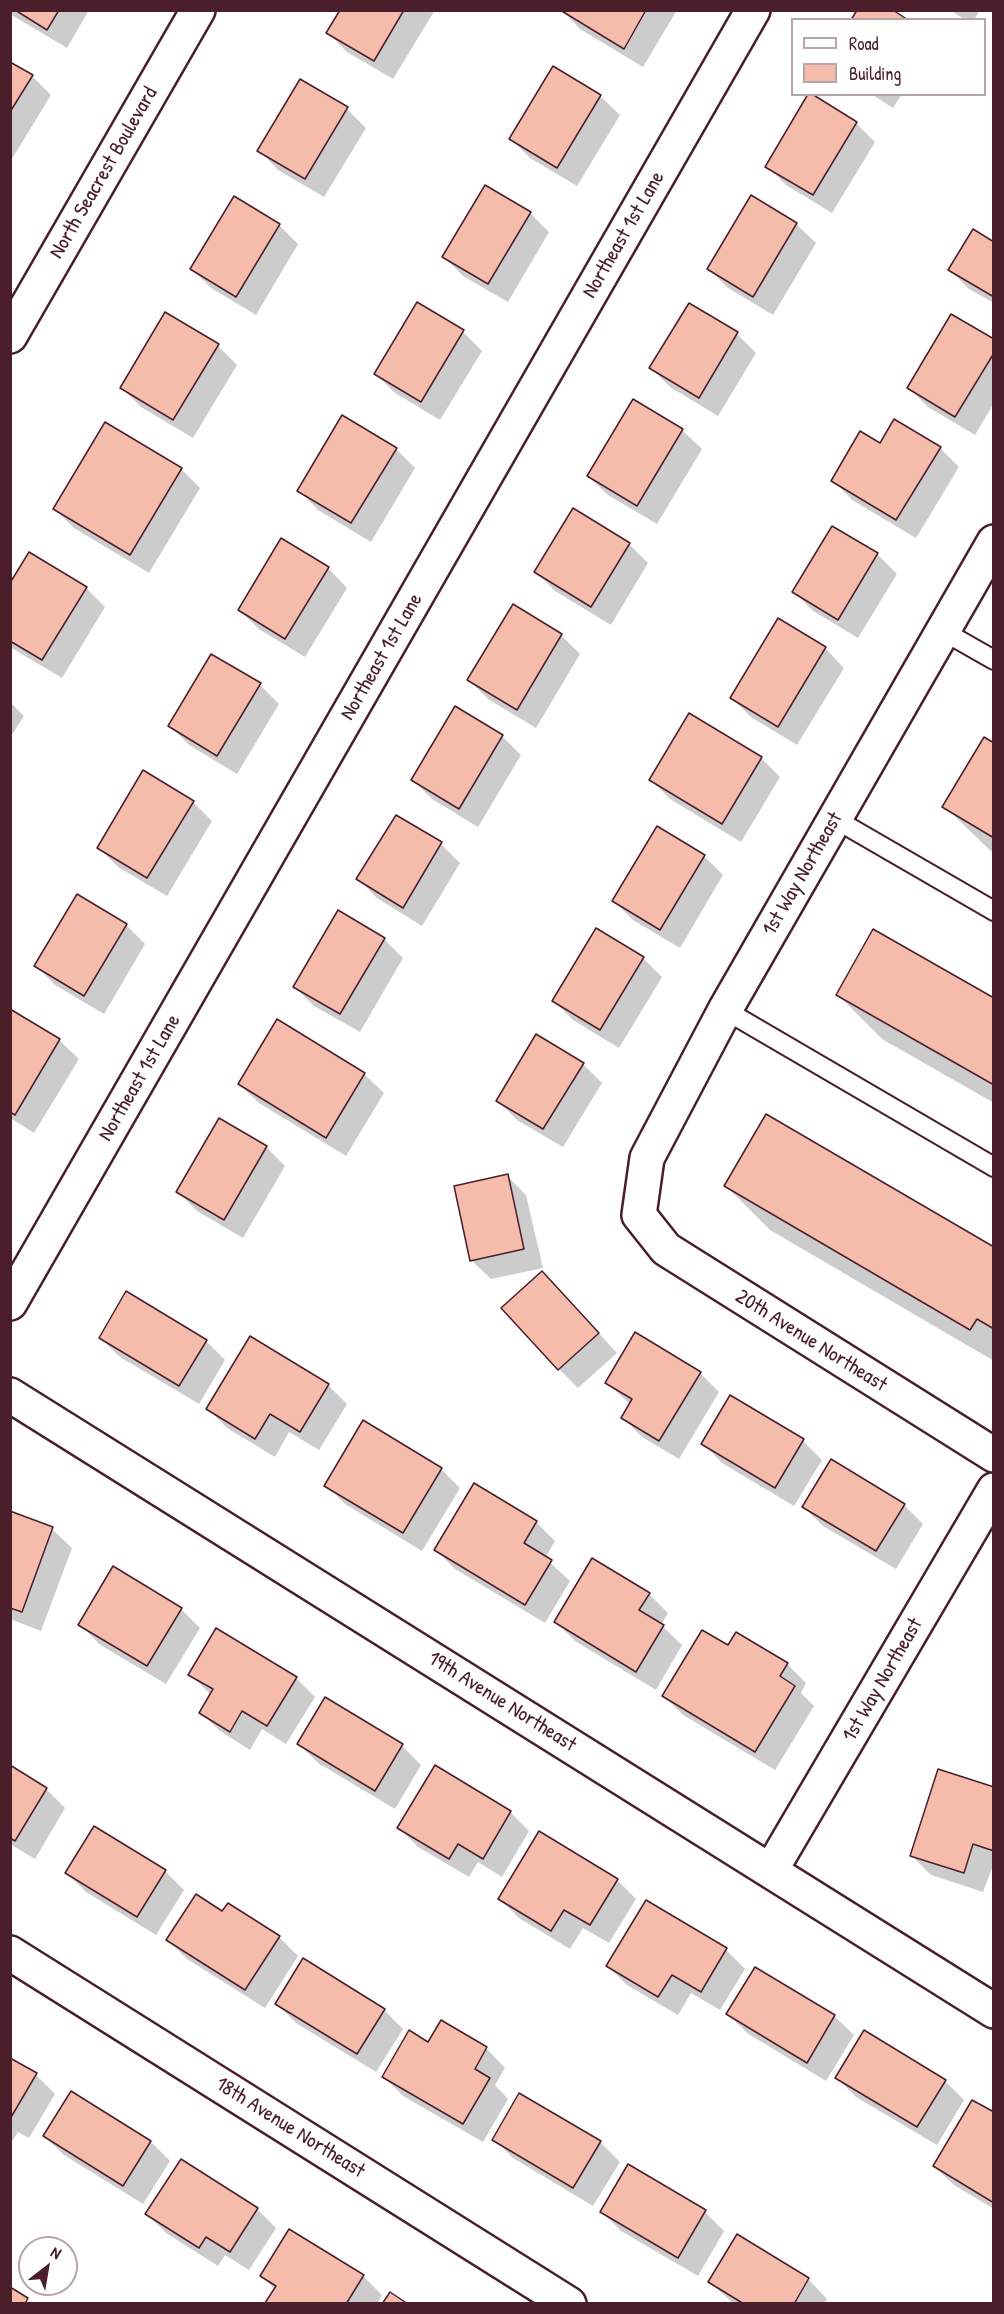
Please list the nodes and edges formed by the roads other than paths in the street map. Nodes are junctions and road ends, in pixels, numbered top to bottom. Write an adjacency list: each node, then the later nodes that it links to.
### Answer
1 (198, 10): 3 (street, North Seacrest Boulevard)
2 (753, 10): 12 (street, Northeast 1st Lane)
3 (10, 336)
4 (993, 542): 5 (street, 1st Way Northeast)
5 (943, 631): 6 (lane); 7 (street, 1st Way Northeast)
6 (993, 660)
7 (835, 819): 8 (lane); 9 (street, 1st Way Northeast)
8 (993, 911)
9 (725, 1010): 10 (lane); 11 (street, 1st Way Northeast)
10 (993, 1167)
11 (639, 1215): 14 (street, 20th Avenue Northeast)
12 (10, 1303)
13 (10, 1395): 16 (street, 19th Avenue Northeast)
14 (993, 1455)
15 (993, 1491): 16 (street, 1st Way Northeast)
16 (771, 1870): 18 (street, 19th Avenue Northeast)
17 (10, 1953): 19 (street, 18th Avenue Northeast)
18 (993, 2011)
19 (568, 2304)

